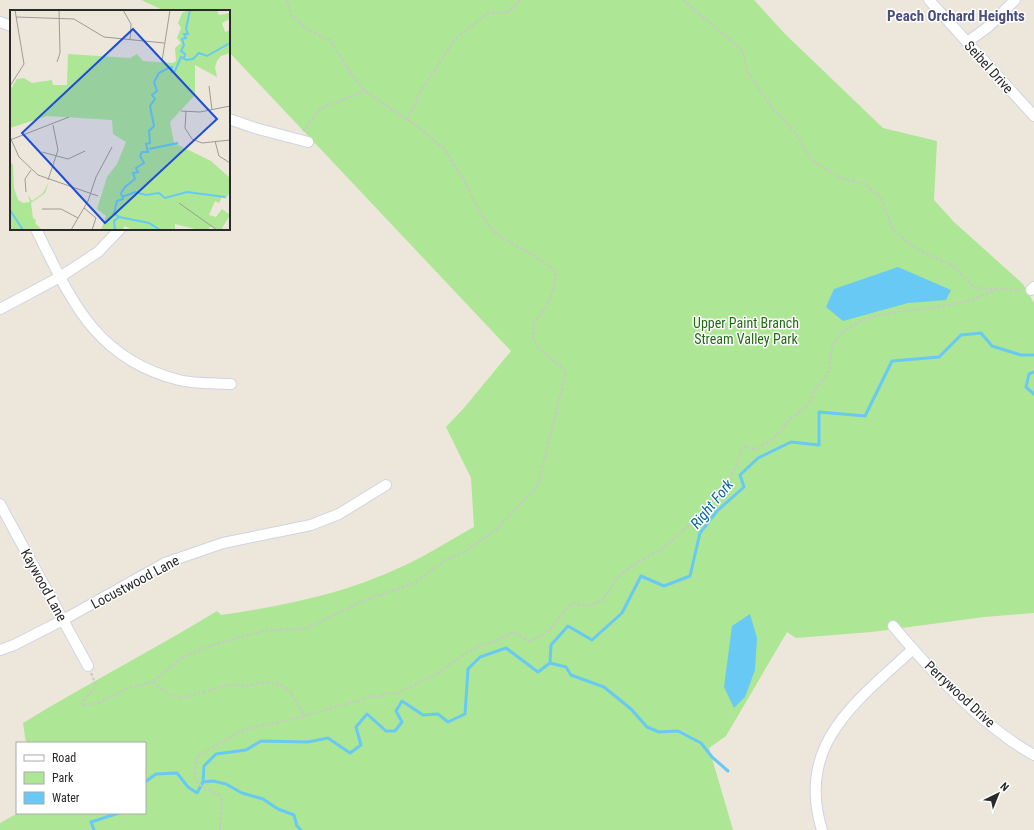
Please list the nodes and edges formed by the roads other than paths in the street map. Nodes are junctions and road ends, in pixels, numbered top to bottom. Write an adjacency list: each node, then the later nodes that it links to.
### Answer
1 (929, 0): 5 (street, Seibel Drive)
2 (1015, 0): 5 (street)
3 (0, 22): 4 (street)
4 (10, 26)
5 (967, 42): 6 (street, Seibel Drive)
6 (1034, 116)
7 (230, 119): 8 (street)
8 (308, 142)
9 (36, 230): 11 (street)
10 (119, 230): 11 (street)
11 (60, 277): 12 (street); 13 (street)
12 (0, 309)
13 (231, 384)
14 (386, 485): 16 (street, Locustwood Lane)
15 (0, 504): 16 (street, Kaywood Lane)
16 (63, 620): 19 (street, Locustwood Lane); 20 (street, Kaywood Lane)
17 (893, 626): 18 (street, Perrywood Drive)
18 (913, 649): 21 (street, Perrywood Drive); 22 (street)
19 (0, 650)
20 (88, 666)
21 (1034, 755)
22 (822, 830)

